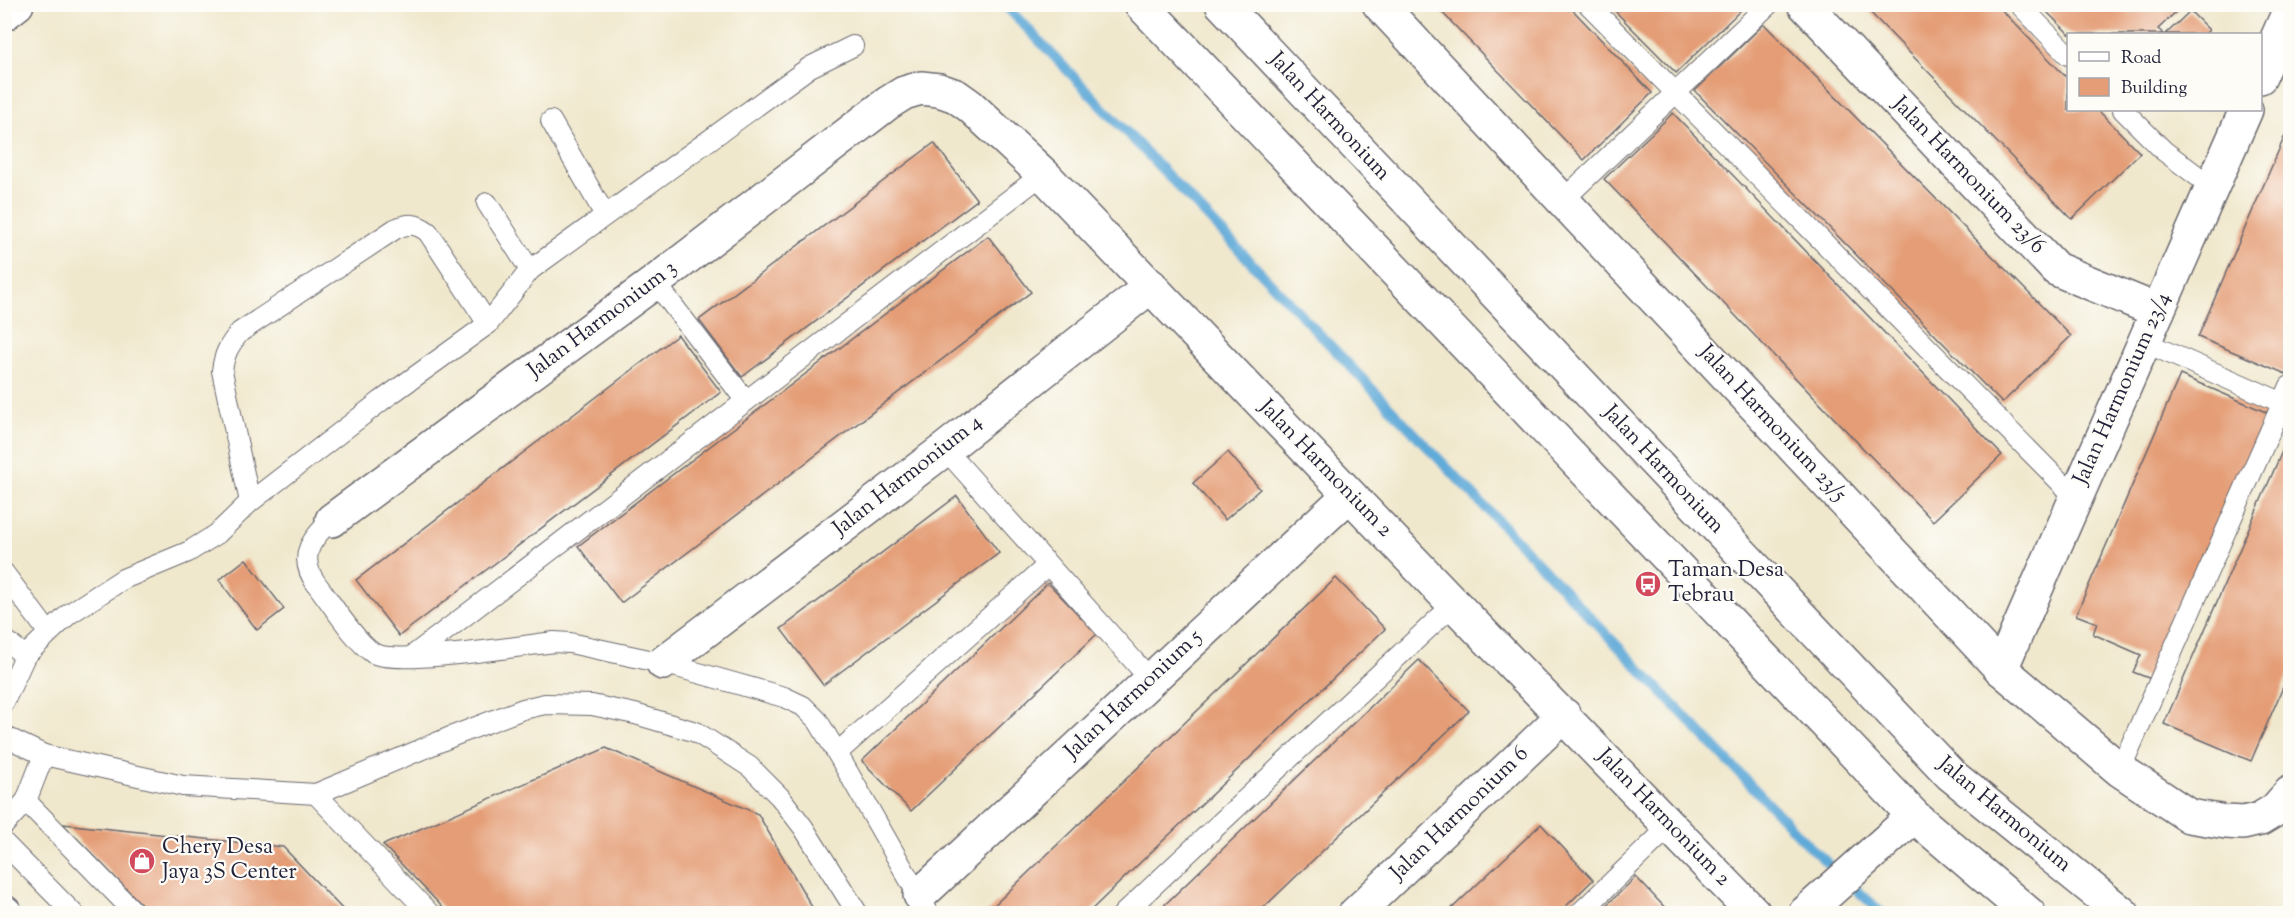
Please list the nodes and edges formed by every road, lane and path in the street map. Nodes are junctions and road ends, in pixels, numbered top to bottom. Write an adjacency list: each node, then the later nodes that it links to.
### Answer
1 (17, 4): 10 (street)
2 (1141, 4): 56 (street)
3 (1222, 4): 71 (street, Jalan Harmonium)
4 (1379, 4): 21 (street, Jalan Harmonium 23/5)
5 (1588, 4): 14 (lane)
6 (1769, 4): 14 (lane)
7 (1804, 4): 27 (street, Jalan Harmonium 23/6)
8 (2019, 4): 12 (lane)
9 (2290, 9): 13 (street)
10 (4, 14)
11 (853, 46): 23 (lane)
12 (2067, 54)
13 (2262, 72)
14 (1674, 93): 21 (lane); 34 (lane)
15 (2124, 111): 20 (lane)
16 (2246, 111): 20 (street, Jalan Harmonium 23/4)
17 (872, 116): 19 (street, Jalan Harmonium 2); 25 (street, Jalan Harmonium 3)
18 (551, 121): 23 (lane)
19 (1042, 174): 26 (street, Jalan Harmonium 2); 31 (lane)
20 (2212, 187): 27 (street, Jalan Harmonium 23/4)
21 (1563, 201): 45 (street, Jalan Harmonium 23/5)
22 (487, 203): 24 (lane)
23 (605, 215): 24 (lane)
24 (530, 270): 28 (lane)
25 (655, 282): 31 (lane); 36 (street, Jalan Harmonium 3)
26 (1151, 286): 32 (street, Jalan Harmonium 4); 33 (street, Jalan Harmonium 2)
27 (2158, 311): 29 (street, Jalan Harmonium 23/4)
28 (488, 324): 35 (lane); 35 (lane)
29 (2144, 342): 30 (lane); 34 (street, Jalan Harmonium 23/4)
30 (2288, 398): 52 (lane)
31 (746, 401): 43 (lane)
32 (945, 449): 37 (lane); 44 (street, Jalan Harmonium 4)
33 (1349, 495): 39 (street, Jalan Harmonium 2); 46 (street, Jalan Harmonium 5)
34 (2076, 498): 45 (street, Jalan Harmonium 23/4)
35 (250, 502): 40 (lane)
36 (332, 520): 43 (lane)
37 (1048, 565): 46 (lane); 50 (lane)
38 (4, 573): 40 (lane)
39 (1454, 604): 48 (street, Jalan Harmonium 2); 65 (lane)
40 (48, 632): 42 (lane)
41 (4, 639): 42 (lane)
42 (25, 656): 47 (lane)
43 (410, 658): 44 (lane)
44 (663, 663): 50 (lane)
45 (2001, 669): 52 (street, Jalan Harmonium 23/5)
46 (1150, 679): 60 (street, Jalan Harmonium 5)
47 (4, 702)
48 (1564, 715): 58 (street, Jalan Harmonium 2); 66 (street, Jalan Harmonium 6)
49 (4, 736): 51 (lane)
50 (837, 753): 60 (lane)
51 (44, 754): 54 (lane); 55 (lane)
52 (2120, 770): 53 (street, Jalan Harmonium 23/5)
53 (2290, 793)
54 (316, 794): 63 (lane); 64 (lane)
55 (26, 801): 57 (lane); 62 (lane)
56 (1914, 816): 69 (street); 70 (street)
57 (4, 825)
58 (1669, 827): 67 (lane); 68 (street, Jalan Harmonium 2)
59 (4, 843): 61 (lane)
60 (925, 904)
61 (74, 914)
62 (136, 914)
63 (430, 914)
64 (858, 914)
65 (1123, 914)
66 (1355, 914)
67 (1579, 914)
68 (1755, 914)
69 (1804, 914)
70 (2029, 914)
71 (2123, 914)

